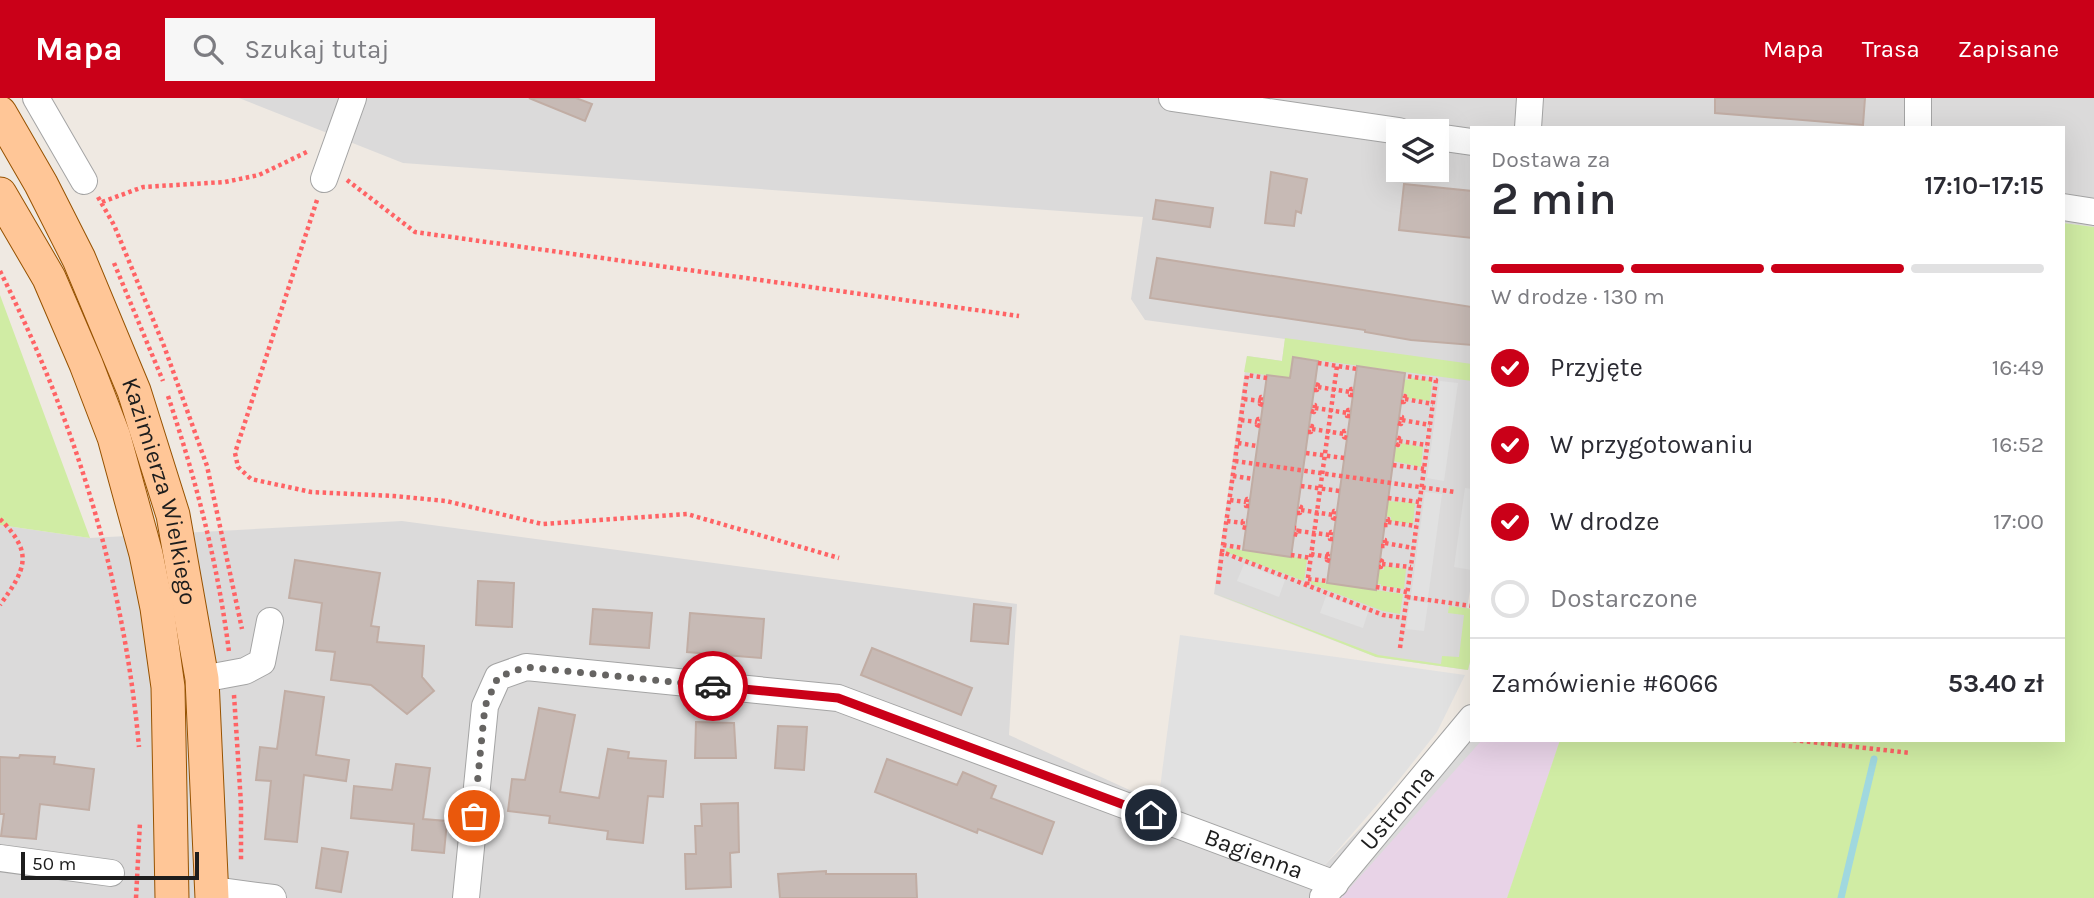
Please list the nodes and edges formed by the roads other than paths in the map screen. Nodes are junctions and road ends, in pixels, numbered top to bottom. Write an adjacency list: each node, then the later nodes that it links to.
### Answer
1 (36, 98): 13 (street)
2 (353, 98): 12 (street)
3 (1172, 98): 9 (street)
4 (1530, 98): 7 (street)
5 (1918, 98): 8 (street)
6 (0, 113): 18 (main road, Kazimierza Wielkiego)
7 (1528, 126)
8 (1918, 126)
9 (1386, 129)
10 (1449, 139): 11 (street)
11 (1470, 142)
12 (326, 172)
13 (84, 181)
14 (0, 194): 24 (main road, Kazimierza Wielkiego)
15 (2065, 208): 16 (street)
16 (2094, 212)
17 (270, 621): 18 (street)
18 (202, 679): 23 (main road, Kazimierza Wielkiego)
19 (1470, 720): 22 (street, Ustronna)
20 (0, 858): 21 (street)
21 (111, 873)
22 (1329, 891): 26 (street, Bagienna)
23 (212, 894): 25 (street)
24 (172, 898)
25 (273, 898)
26 (467, 898)

